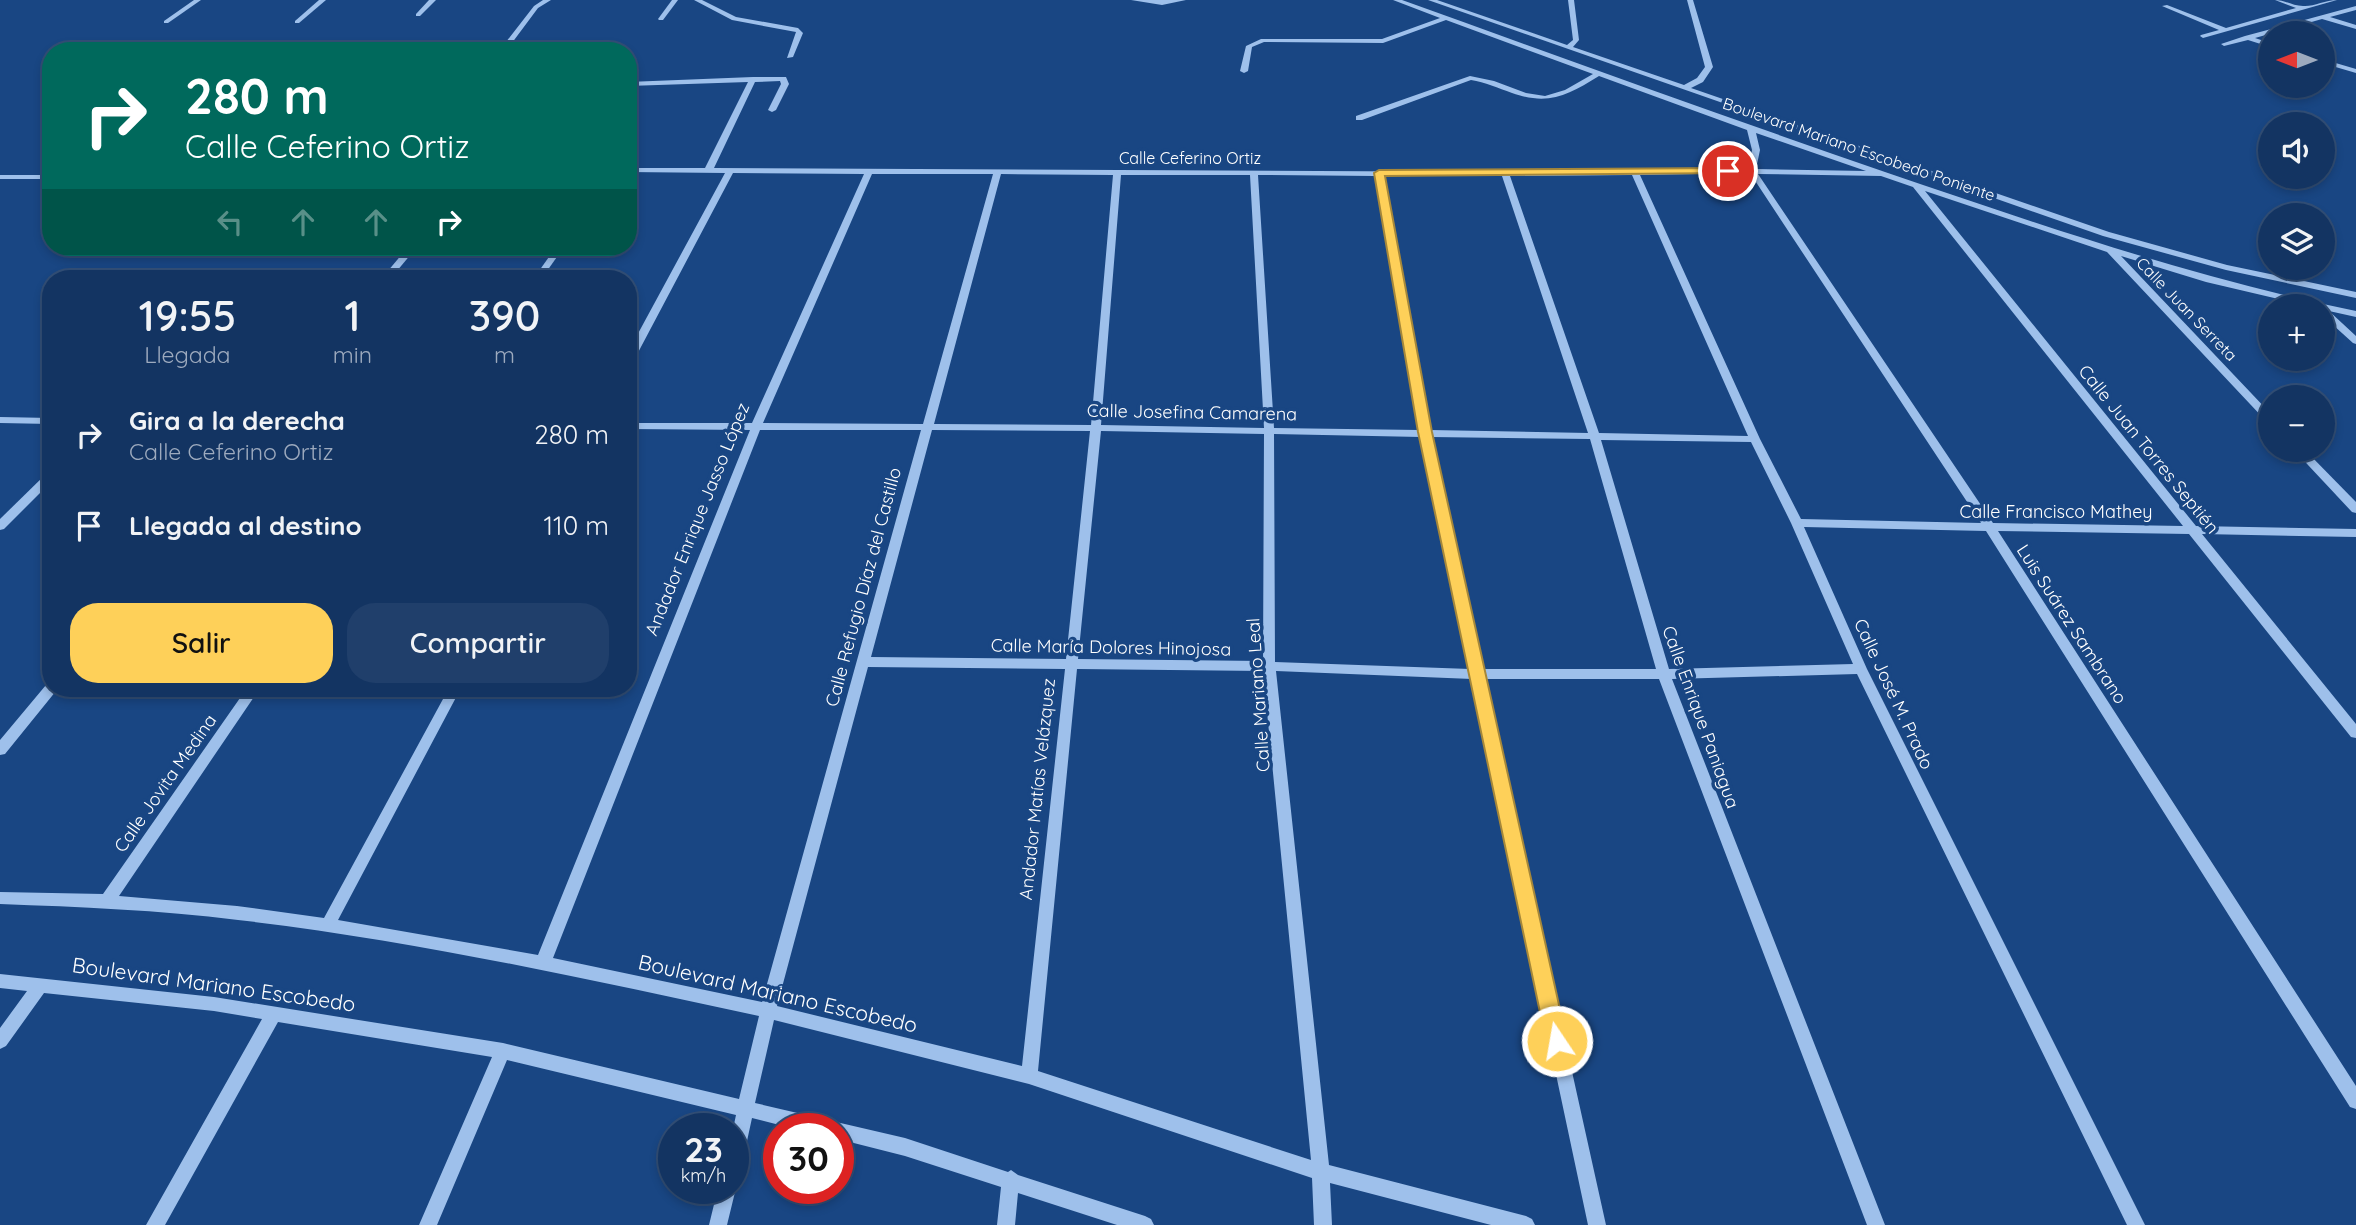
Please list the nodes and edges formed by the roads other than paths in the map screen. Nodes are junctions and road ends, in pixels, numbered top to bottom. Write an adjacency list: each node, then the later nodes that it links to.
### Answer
1 (198, 0): 24 (street)
2 (323, 0): 25 (street)
3 (433, 0): 20 (street)
4 (530, 0): 17 (street)
5 (548, 0): 17 (street)
6 (675, 0): 23 (street)
7 (697, 0): 34 (street)
8 (1183, 0): 15 (street)
9 (1396, 0): 21 (street, Boulevard Mariano Escobedo Poniente)
10 (1431, 0): 33 (street, Boulevard Mariano Escobedo Poniente)
11 (1571, 0): 33 (street)
12 (1690, 0): 41 (street)
13 (2278, 0): 19 (street)
14 (2334, 0): 19 (street)
15 (1138, 1)
16 (2165, 6): 27 (street)
17 (537, 7): 31 (street)
18 (2356, 8): 22 (street)
19 (2302, 9): 27 (street)
20 (418, 15)
21 (1446, 18): 36 (street); 38 (street, Boulevard Mariano Escobedo Poniente)
22 (2324, 18): 26 (street); 29 (street)
23 (661, 19)
24 (166, 22)
25 (298, 22)
26 (2356, 27)
27 (2225, 30): 28 (street); 29 (street)
28 (2203, 36)
29 (2247, 38): 30 (street); 32 (street)
30 (2258, 41)
31 (509, 42)
32 (2224, 44)
33 (1568, 48): 41 (street, Boulevard Mariano Escobedo Poniente)
34 (789, 57)
35 (2335, 65): 37 (street)
36 (1244, 71)
37 (2356, 71)
38 (1600, 73): 43 (street); 44 (street, Boulevard Mariano Escobedo Poniente)
39 (753, 79): 40 (street); 42 (street); 46 (street)
40 (637, 84)
41 (1684, 88): 64 (street, Boulevard Mariano Escobedo Poniente)
42 (772, 110)
43 (1359, 118)
44 (1751, 129): 48 (street); 56 (street, Boulevard Mariano Escobedo Poniente)
45 (637, 170): 46 (street, Calle Ceferino Ortiz)
46 (708, 171): 47 (street, Calle Ceferino Ortiz)
47 (730, 171): 49 (street, Calle Ceferino Ortiz); 69 (street)
48 (1752, 171): 52 (street, Calle Ceferino Ortiz); 56 (street, Calle Ceferino Ortiz); 86 (street, Luis Suárez Sambrano)
49 (869, 172): 53 (street, Calle Ceferino Ortiz); 74 (street, Andador Enrique Jasso López)
50 (1117, 172): 51 (street, Calle Ceferino Ortiz); 53 (street, Calle Ceferino Ortiz); 76 (street, Andador Matías Velázquez)
51 (1254, 172): 54 (street, Calle Ceferino Ortiz); 77 (street, Calle Mariano Leal)
52 (1635, 172): 55 (street, Calle Ceferino Ortiz); 80 (street, Calle José M. Prado)
53 (997, 173): 75 (street, Calle Refugio Díaz del Castillo)
54 (1379, 173): 55 (street, Calle Ceferino Ortiz); 78 (street)
55 (1505, 174): 79 (street, Calle Enrique Paniagua)
56 (1884, 174): 59 (street, Boulevard Mariano Escobedo Poniente)
57 (0, 177): 58 (street)
58 (42, 177)
59 (1916, 186): 60 (street, Boulevard Mariano Escobedo Poniente); 87 (street, Calle Juan Torres Septién)
60 (2110, 251): 63 (street, Boulevard Mariano Escobedo Poniente); 70 (street, Calle Juan Serreta)
61 (405, 256): 62 (street)
62 (393, 270)
63 (2266, 294)
64 (2356, 295)
65 (2335, 310): 66 (street, Boulevard Mariano Escobedo Poniente)
66 (2356, 314)
67 (2335, 321): 68 (street)
68 (2356, 341)
69 (637, 345)
70 (2258, 406)
71 (0, 420): 72 (street)
72 (42, 421)
73 (637, 426): 74 (street, Calle Josefina Camarena)
74 (756, 427): 75 (street, Calle Josefina Camarena); 103 (street, Andador Enrique Jasso López)
75 (927, 427): 76 (street, Calle Josefina Camarena); 89 (street, Calle Refugio Díaz del Castillo)
76 (1096, 428): 77 (street, Calle Josefina Camarena); 90 (street, Andador Matías Velázquez)
77 (1269, 430): 78 (street, Calle Josefina Camarena); 91 (street, Calle Mariano Leal)
78 (1425, 432): 79 (street, Calle Josefina Camarena); 93 (street)
79 (1594, 435): 80 (street, Calle Josefina Camarena); 94 (street, Calle Enrique Paniagua)
80 (1755, 439): 84 (street, Calle José M. Prado)
81 (2311, 462): 83 (street)
82 (42, 484): 85 (street)
83 (2356, 509)
84 (1797, 523): 86 (street, Calle Francisco Mathey); 92 (street, Calle José M. Prado)
85 (0, 526)
86 (1991, 529): 87 (street, Calle Francisco Mathey); 111 (street, Luis Suárez Sambrano)
87 (2191, 529): 88 (street, Calle Francisco Mathey); 98 (street, Calle Juan Torres Septién)
88 (2356, 533)
89 (865, 662): 90 (street, Calle María Dolores Hinojosa); 106 (street, Calle Refugio Díaz del Castillo)
90 (1070, 664): 91 (street, Calle María Dolores Hinojosa); 110 (street, Andador Matías Velázquez)
91 (1269, 666): 93 (street, Calle María Dolores Hinojosa); 116 (street, Calle Mariano Leal)
92 (1861, 669): 94 (street, Calle María Dolores Hinojosa); 128 (street, Calle José M. Prado)
93 (1475, 674): 94 (street, Calle María Dolores Hinojosa); 126 (street)
94 (1664, 674): 127 (street, Calle Enrique Paniagua)
95 (44, 697): 99 (street)
96 (248, 697): 101 (street, Calle Jovita Medina)
97 (450, 697): 102 (street)
98 (2356, 733)
99 (0, 750)
100 (0, 898): 101 (street, Boulevard Mariano Escobedo)
101 (107, 901): 102 (street, Boulevard Mariano Escobedo)
102 (328, 925): 103 (street, Boulevard Mariano Escobedo)
103 (543, 963): 106 (street, Boulevard Mariano Escobedo)
104 (0, 981): 105 (street, Boulevard Mariano Escobedo)
105 (41, 984): 107 (street, Boulevard Mariano Escobedo); 108 (street)
106 (768, 1011): 110 (street, Boulevard Mariano Escobedo); 112 (street, Calle Refugio Díaz del Castillo)
107 (274, 1013): 109 (street, Boulevard Mariano Escobedo); 119 (street)
108 (0, 1041)
109 (503, 1051): 112 (street, Boulevard Mariano Escobedo); 120 (street)
110 (1029, 1076): 116 (street, Boulevard Mariano Escobedo)
111 (2356, 1101)
112 (747, 1109): 113 (street); 114 (street, Boulevard Mariano Escobedo)
113 (746, 1113)
114 (764, 1113)
115 (854, 1134): 117 (street)
116 (1321, 1172): 124 (street, Calle Mariano Leal); 125 (street, Boulevard Mariano Escobedo)
117 (1011, 1179): 122 (street); 123 (street)
118 (723, 1204): 121 (street)
119 (155, 1225)
120 (428, 1225)
121 (718, 1225)
122 (1006, 1225)
123 (1144, 1225)
124 (1323, 1225)
125 (1526, 1225)
126 (1597, 1225)
127 (1876, 1225)
128 (2136, 1225)

